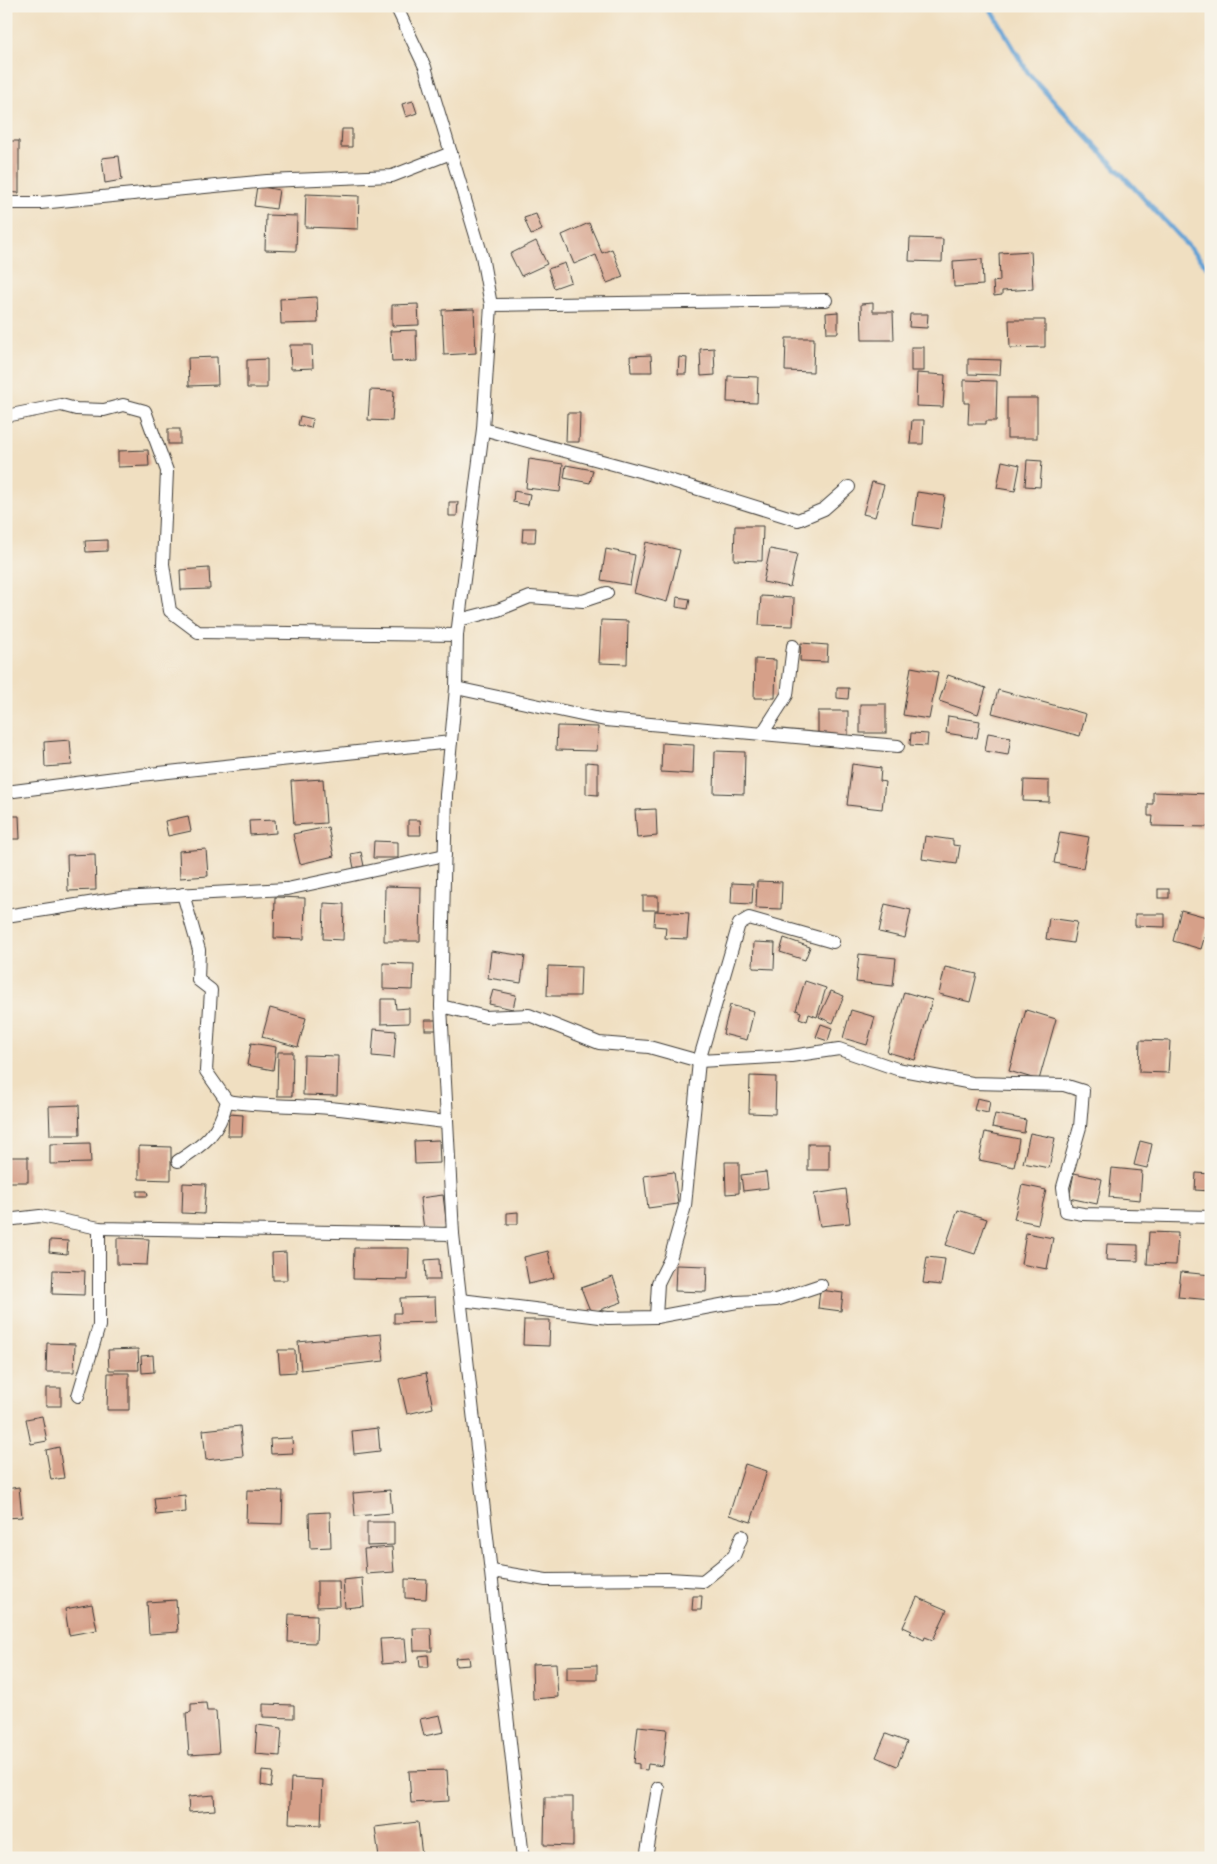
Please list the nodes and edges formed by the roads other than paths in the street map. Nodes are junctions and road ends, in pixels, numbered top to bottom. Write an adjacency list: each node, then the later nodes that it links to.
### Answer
1 (396, 6): 2 (street)
2 (451, 153): 3 (street); 5 (street)
3 (6, 203)
4 (826, 300): 5 (street)
5 (491, 305): 7 (street)
6 (6, 416): 11 (street)
7 (483, 429): 8 (street); 10 (street)
8 (849, 488)
9 (606, 593): 10 (street)
10 (459, 620): 11 (street)
11 (458, 635): 13 (street)
12 (793, 646): 14 (street)
13 (456, 688): 14 (street); 15 (street)
14 (762, 734): 16 (street)
15 (451, 742): 17 (street); 18 (street)
16 (898, 746)
17 (6, 792)
18 (445, 855): 19 (street); 22 (street)
19 (182, 894): 20 (street); 24 (street)
20 (6, 916)
21 (832, 942): 23 (street)
22 (440, 1006): 23 (street); 25 (street)
23 (698, 1061): 27 (street); 33 (street)
24 (227, 1102): 25 (street); 26 (street)
25 (446, 1122): 30 (street)
26 (178, 1161)
27 (1211, 1217)
28 (6, 1220): 29 (street)
29 (99, 1228): 30 (street); 34 (street)
30 (453, 1234): 32 (street)
31 (821, 1285): 33 (street)
32 (461, 1300): 33 (street); 36 (street)
33 (656, 1316)
34 (78, 1396)
35 (742, 1536): 36 (street)
36 (492, 1571): 38 (street)
37 (658, 1788): 39 (street)
38 (523, 1858)
39 (646, 1858)

